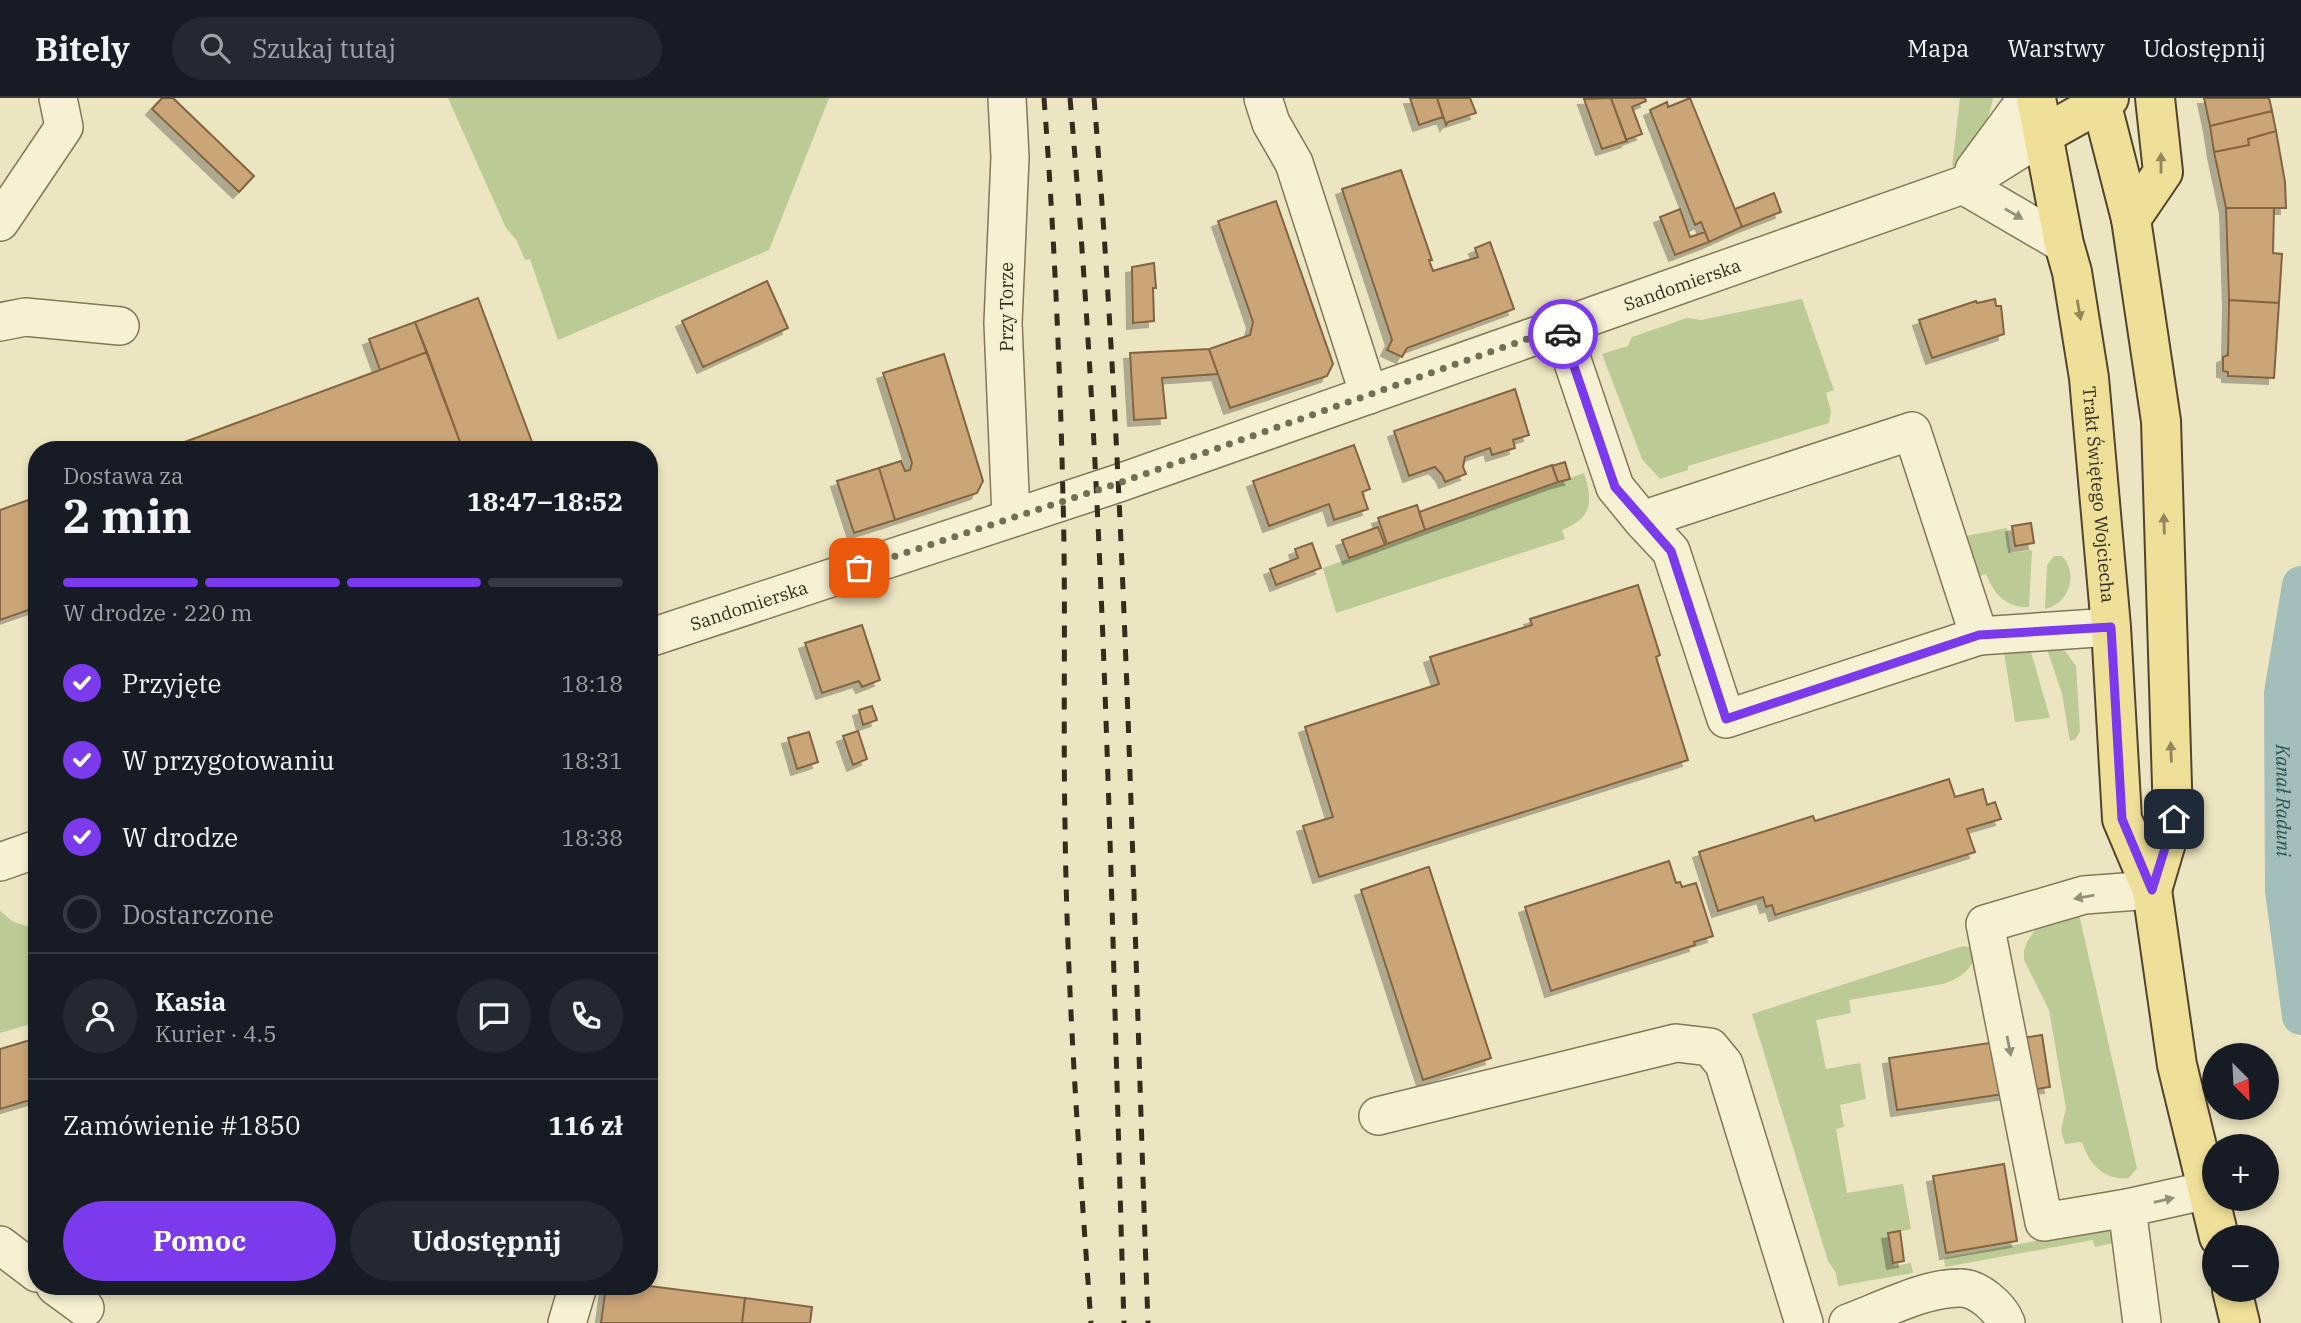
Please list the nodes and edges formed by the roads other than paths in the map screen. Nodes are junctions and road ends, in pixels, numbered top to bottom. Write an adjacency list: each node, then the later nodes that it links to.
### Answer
1 (58, 98): 11 (street)
2 (1007, 98): 17 (street, Przy Torze)
3 (1263, 98): 16 (street)
4 (2027, 98): 9 (street)
5 (2036, 98): 8 (main road, Trakt Świętego Wojciecha)
6 (2155, 98): 10 (main road, one-way to 6)
7 (2104, 99): 8 (main road, Sandomierska); 10 (main road, Trakt Świętego Wojciecha)
8 (2043, 135): 9 (street, Sandomierska); 12 (main road, Trakt Świętego Wojciecha)
9 (1964, 185): 12 (street, one-way to 12); 15 (street, Sandomierska)
10 (2131, 219): 24 (main road, Trakt Świętego Wojciecha, one-way to 10)
11 (0, 222)
12 (2064, 244): 19 (main road, Trakt Świętego Wojciecha, one-way to 19)
13 (0, 322): 14 (street)
14 (120, 326)
15 (1561, 327): 16 (street, Sandomierska); 18 (street)
16 (1369, 395): 17 (street, Sandomierska)
17 (1012, 517): 20 (street, Sandomierska)
18 (1642, 520): 21 (street); 21 (street)
19 (2111, 627): 21 (street); 24 (main road, Trakt Świętego Wojciecha)
20 (658, 635)
21 (1979, 635)
22 (28, 852): 23 (street)
23 (0, 862)
24 (2152, 890): 26 (main road, Trakt Świętego Wojciecha); 28 (street, one-way to 28)
25 (1378, 1116): 36 (street)
26 (2202, 1166)
27 (2202, 1191): 28 (street, one-way to 27)
28 (2127, 1208): 39 (street)
29 (0, 1245): 30 (street)
30 (28, 1266)
31 (67, 1295): 34 (street)
32 (575, 1295): 35 (street)
33 (2235, 1302): 40 (main road)
34 (85, 1308)
35 (567, 1323)
36 (1804, 1323)
37 (1848, 1323): 38 (street)
38 (2006, 1323)
39 (2142, 1323)
40 (2240, 1323)

